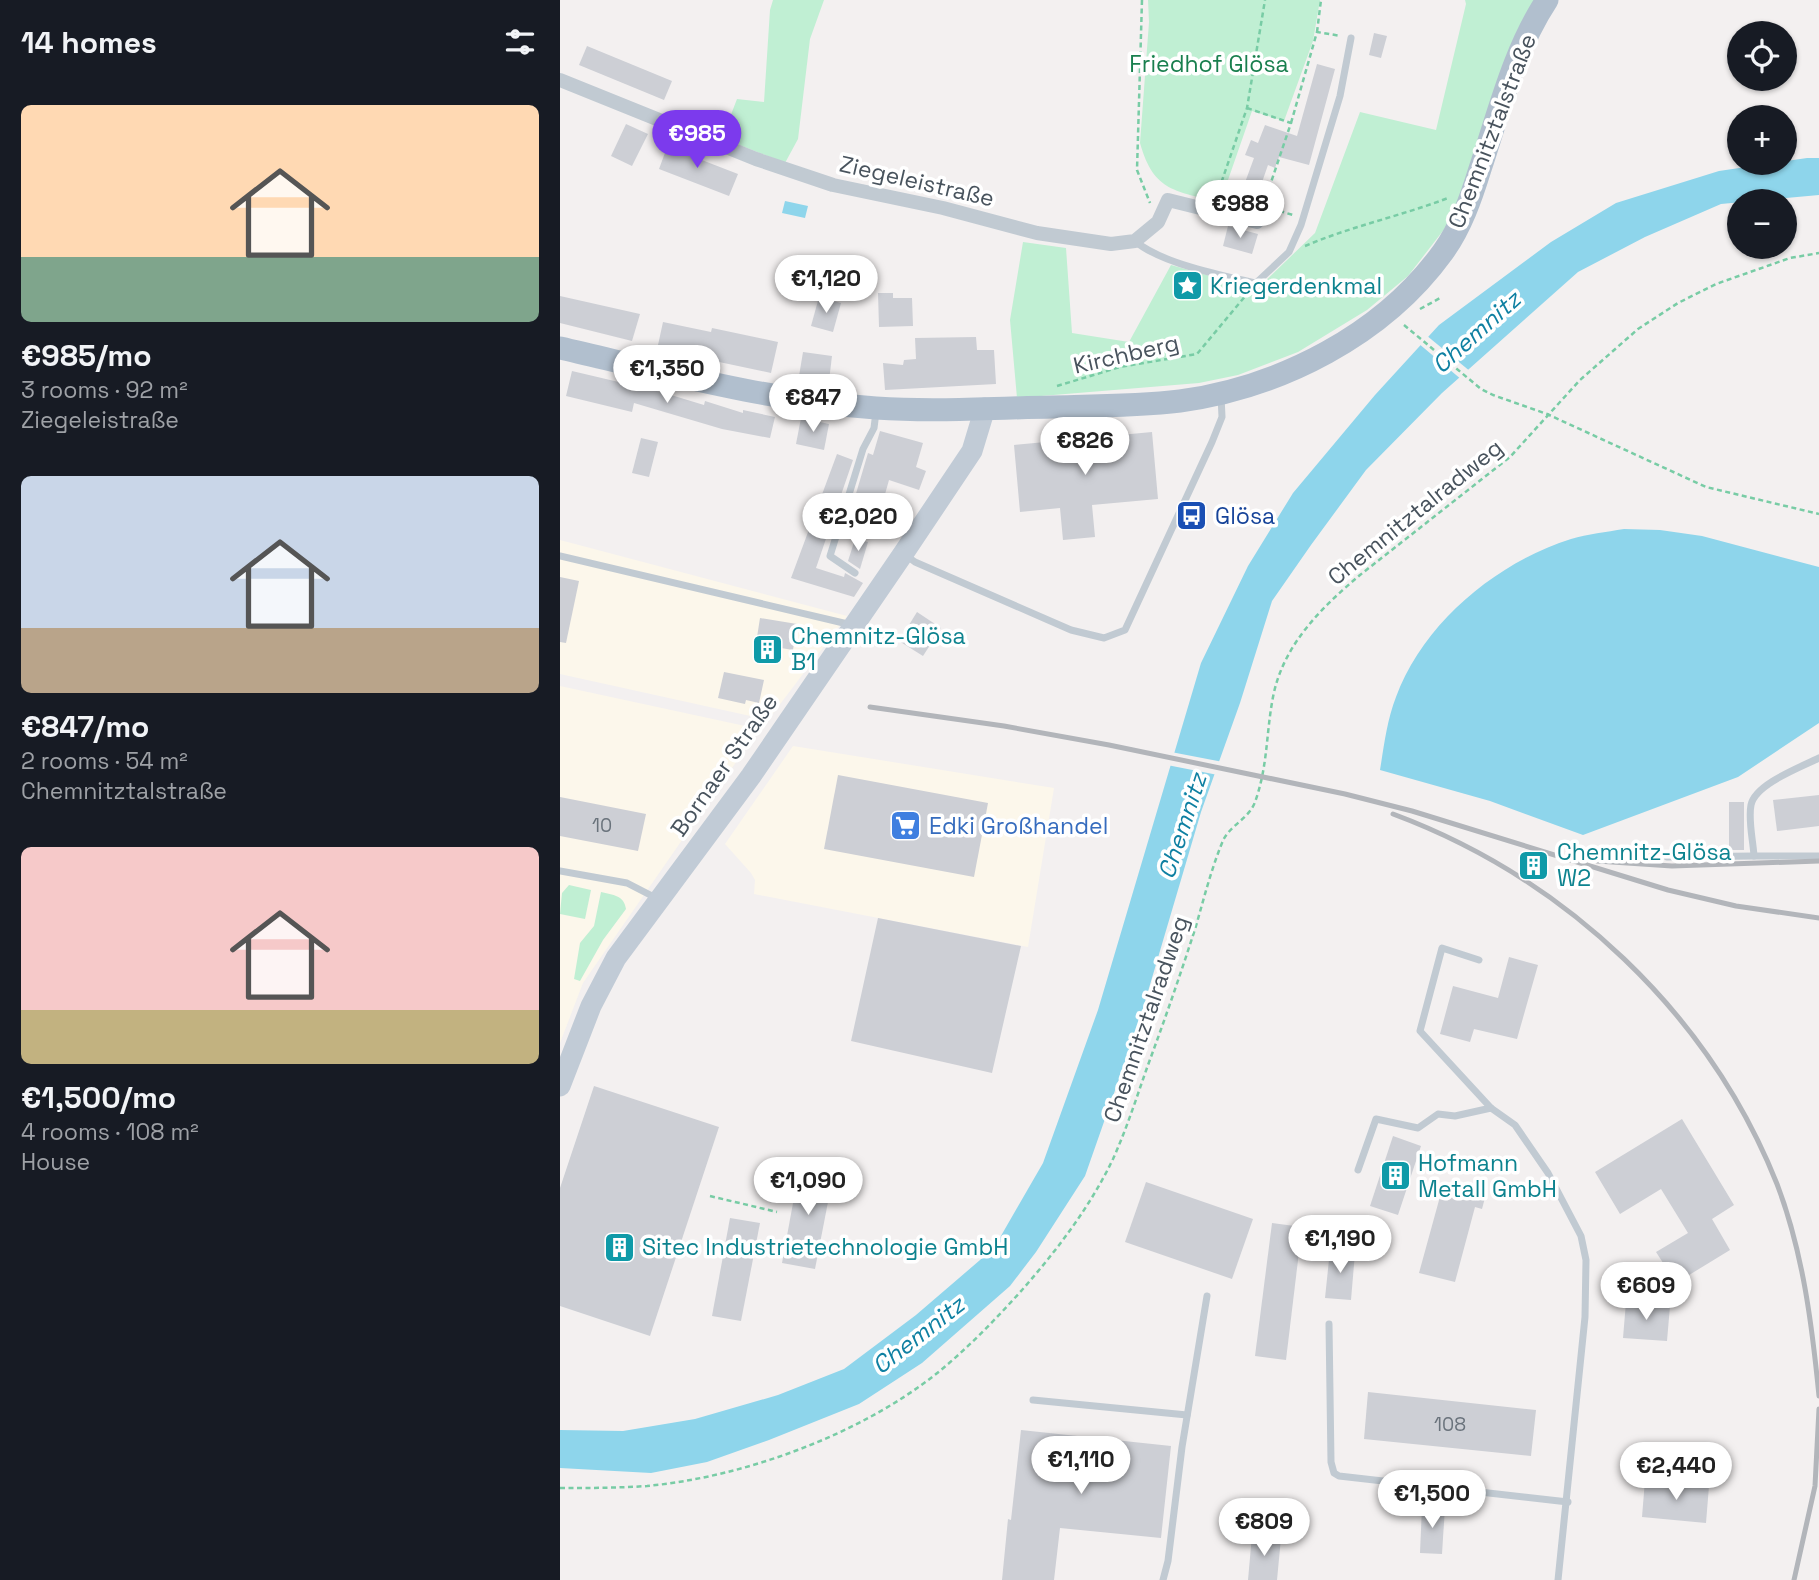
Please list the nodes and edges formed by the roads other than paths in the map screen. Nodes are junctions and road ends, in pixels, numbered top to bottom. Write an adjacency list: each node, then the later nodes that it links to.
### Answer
1 (1548, 0): 7 (main road, Chemnitztalstraße)
2 (1351, 38): 5 (lane)
3 (560, 80): 5 (street, Ziegeleistraße)
4 (1257, 222): 5 (street)
5 (1135, 241)
6 (560, 348): 8 (main road, Chemnitztalstraße)
7 (1220, 393): 9 (main road, Chemnitztalstraße); 10 (lane)
8 (877, 408): 9 (main road, Chemnitztalstraße); 12 (lane)
9 (985, 408): 10 (main road, Bornaer Straße)
10 (903, 554): 13 (main road, Bornaer Straße)
11 (560, 556): 13 (lane)
12 (855, 573)
13 (854, 625): 19 (main road, Bornaer Straße)
14 (1819, 758): 15 (lane)
15 (1754, 856): 16 (lane); 17 (lane)
16 (1819, 856)
17 (1667, 857)
18 (560, 871): 19 (lane)
19 (659, 899): 21 (main road, Bornaer Straße)
20 (1479, 960): 22 (lane)
21 (560, 1086)
22 (1491, 1108): 23 (lane); 28 (lane)
23 (1358, 1170)
24 (1207, 1296): 27 (lane)
25 (1329, 1324): 28 (lane)
26 (1033, 1400): 27 (lane)
27 (1187, 1415): 29 (lane)
28 (1568, 1502): 30 (lane)
29 (1163, 1580)
30 (1559, 1580)

